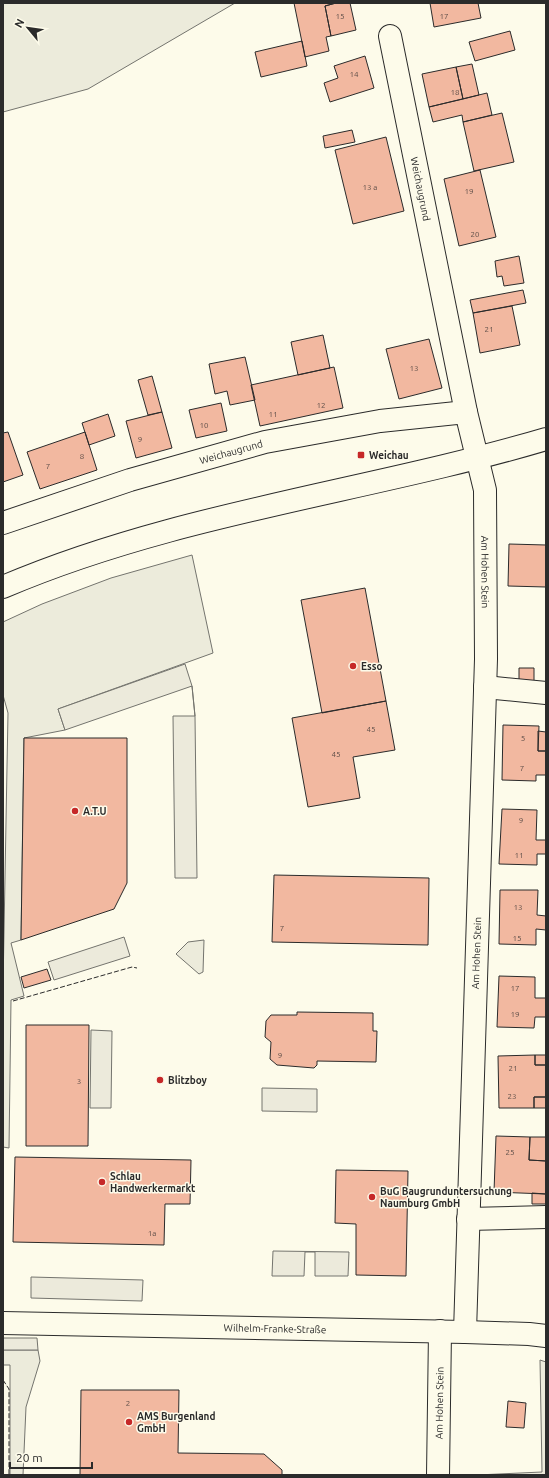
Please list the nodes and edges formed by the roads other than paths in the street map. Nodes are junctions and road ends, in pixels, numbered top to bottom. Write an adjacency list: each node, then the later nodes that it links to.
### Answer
1 (390, 36): 2 (street, Weichaugrund)
2 (466, 412): 4 (street, Weichaugrund); 5 (street, Weichaugrund)
3 (546, 439): 4 (street)
4 (478, 459): 6 (street); 7 (street, Am Hohen Stein)
5 (3, 523)
6 (3, 587)
7 (485, 687): 8 (street); 10 (street, Am Hohen Stein)
8 (546, 693)
9 (546, 1217): 10 (street)
10 (468, 1219): 13 (street, Am Hohen Stein)
11 (3, 1323): 12 (street, Wilhelm-Franke-Straße)
12 (440, 1331): 13 (street, Wilhelm-Franke-Straße); 15 (street, Am Hohen Stein)
13 (465, 1332): 14 (street, Wilhelm-Franke-Straße)
14 (546, 1336)
15 (438, 1475)

